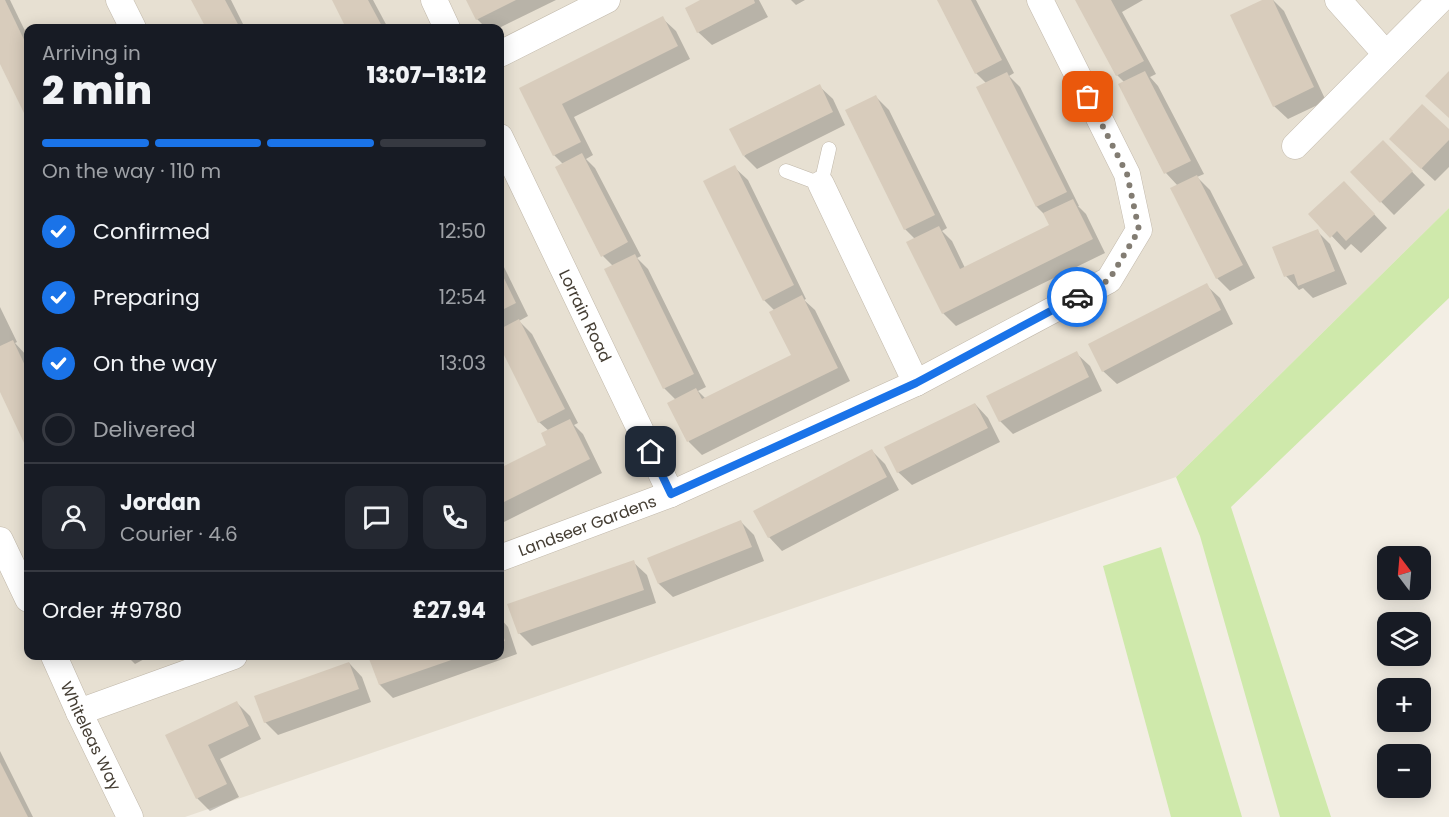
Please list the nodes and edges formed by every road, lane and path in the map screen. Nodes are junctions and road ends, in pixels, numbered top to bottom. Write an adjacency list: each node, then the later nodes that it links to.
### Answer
1 (119, 0): 7 (street)
2 (434, 0): 8 (street)
3 (607, 0): 9 (street)
4 (1040, 0): 16 (street, Landseer Gardens)
5 (1338, 0): 10 (street)
6 (1440, 0): 10 (street)
7 (131, 24)
8 (445, 24)
9 (504, 52)
10 (1386, 54): 12 (street)
11 (504, 145): 17 (street, Lorrain Road)
12 (1295, 146)
13 (829, 149): 15 (lane)
14 (786, 171): 15 (lane)
15 (821, 184): 16 (street)
16 (916, 383): 17 (street, Landseer Gardens)
17 (671, 494): 19 (street, Landseer Gardens)
18 (0, 540): 20 (street)
19 (504, 557)
20 (24, 591)
21 (56, 660): 23 (street, Whiteleas Way)
22 (223, 660): 23 (street)
23 (79, 712): 24 (street, Whiteleas Way)
24 (130, 817)

